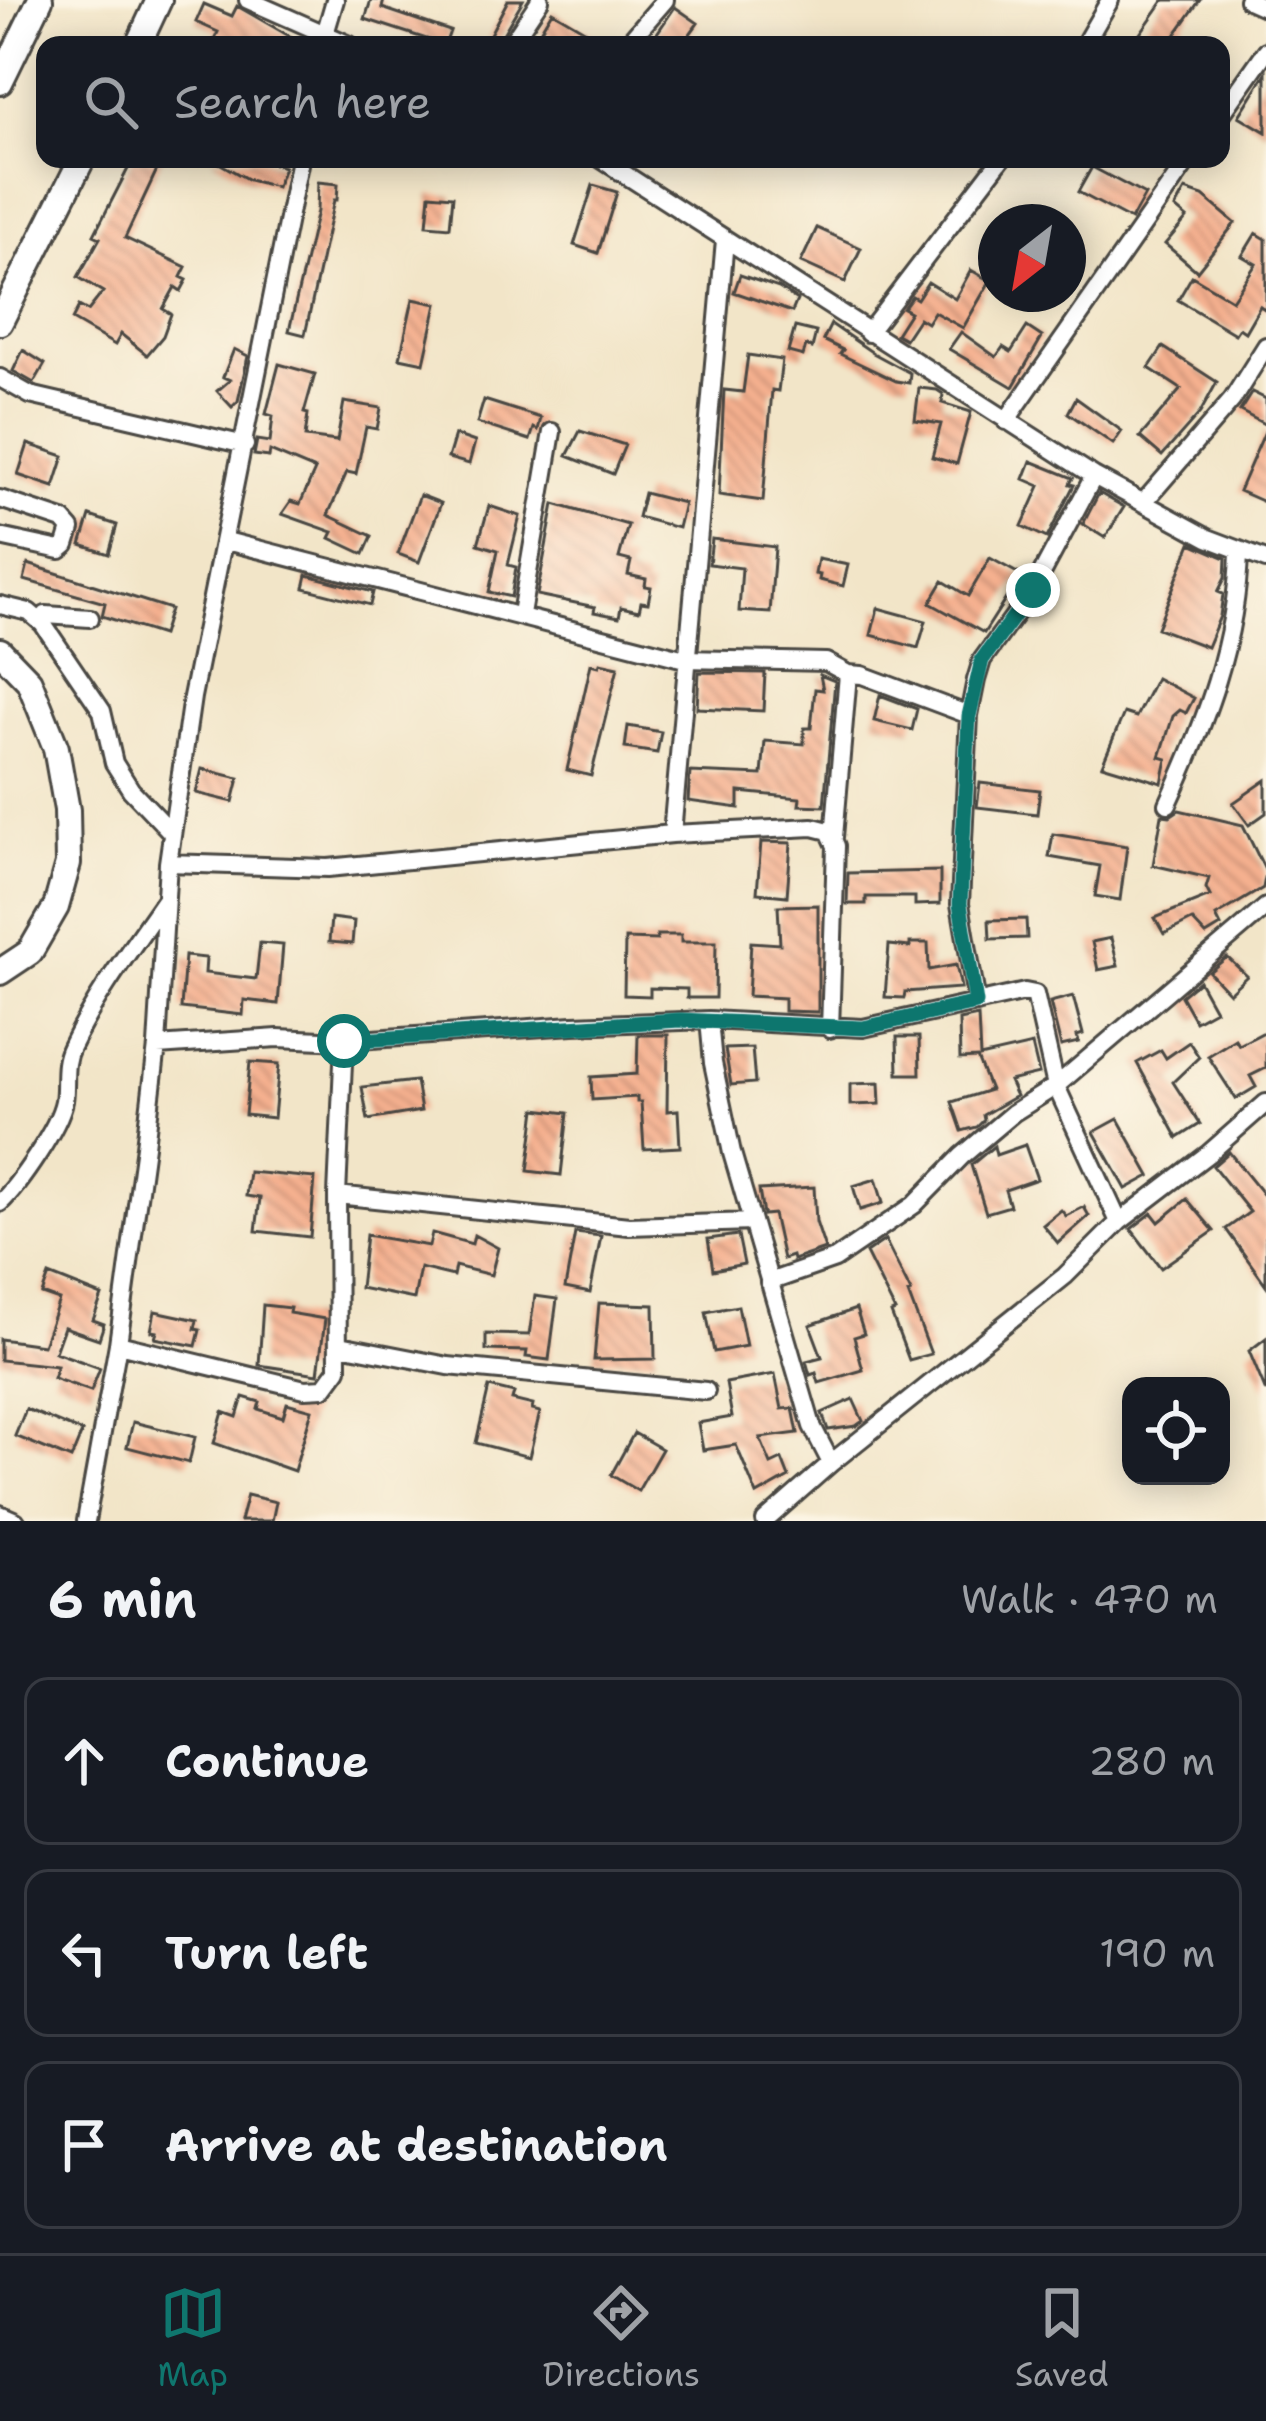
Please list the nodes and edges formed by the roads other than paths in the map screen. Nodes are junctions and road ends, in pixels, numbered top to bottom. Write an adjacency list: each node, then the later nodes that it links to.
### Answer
1 (40, 0): 17 (highway)
2 (159, 0): 10 (highway)
3 (248, 0): 11 (street)
4 (335, 0): 12 (street)
5 (540, 0): 13 (street)
6 (665, 0): 14 (street)
7 (1110, 0): 15 (street)
8 (1248, 0): 9 (street)
9 (1266, 8)
10 (142, 36)
11 (316, 36)
12 (324, 36)
13 (516, 36)
14 (634, 36)
15 (1089, 36)
16 (1266, 50): 18 (street)
17 (0, 82)
18 (1230, 102)
19 (77, 168): 25 (highway)
20 (298, 168): 31 (street)
21 (616, 168): 24 (street)
22 (994, 168): 26 (street)
23 (1183, 168): 29 (street)
24 (725, 240): 26 (street); 44 (street)
25 (0, 322)
26 (868, 333): 29 (street)
27 (1266, 346): 34 (street)
28 (0, 378): 31 (street)
29 (1006, 421): 32 (street)
30 (552, 432): 40 (street)
31 (245, 445): 36 (street)
32 (1094, 476): 34 (street); 46 (street)
33 (0, 499): 35 (street)
34 (1143, 503): 37 (street)
35 (0, 538)
36 (226, 541): 40 (street); 48 (street)
37 (1239, 552): 38 (street); 47 (street)
38 (1266, 560)
39 (0, 605): 42 (street)
40 (521, 614): 44 (street)
41 (89, 618): 42 (street)
42 (43, 624): 48 (street)
43 (0, 652): 54 (highway)
44 (685, 659): 45 (street); 49 (street)
45 (848, 674): 46 (street); 50 (street)
46 (969, 716): 55 (street)
47 (1168, 804)
48 (172, 832): 51 (street)
49 (672, 834): 50 (street); 51 (street)
50 (834, 837): 57 (street)
51 (168, 863): 52 (street)
52 (166, 896): 59 (street); 63 (street)
53 (1266, 907): 60 (street)
54 (0, 972)
55 (976, 1003): 57 (street); 60 (street)
56 (709, 1020): 57 (street); 58 (street); 64 (street)
57 (830, 1029)
58 (344, 1041): 59 (street); 62 (street)
59 (157, 1046): 67 (street)
60 (1056, 1086): 65 (street); 66 (street)
61 (1266, 1103): 65 (street)
62 (337, 1195): 64 (street); 68 (street)
63 (0, 1203)
64 (752, 1222): 66 (street)
65 (1119, 1222): 70 (street)
66 (770, 1282): 70 (street)
67 (118, 1344): 68 (street); 73 (street)
68 (340, 1345): 69 (street)
69 (706, 1391)
70 (831, 1462): 74 (street)
71 (0, 1514): 72 (street)
72 (16, 1521)
73 (86, 1521)
74 (765, 1521)

